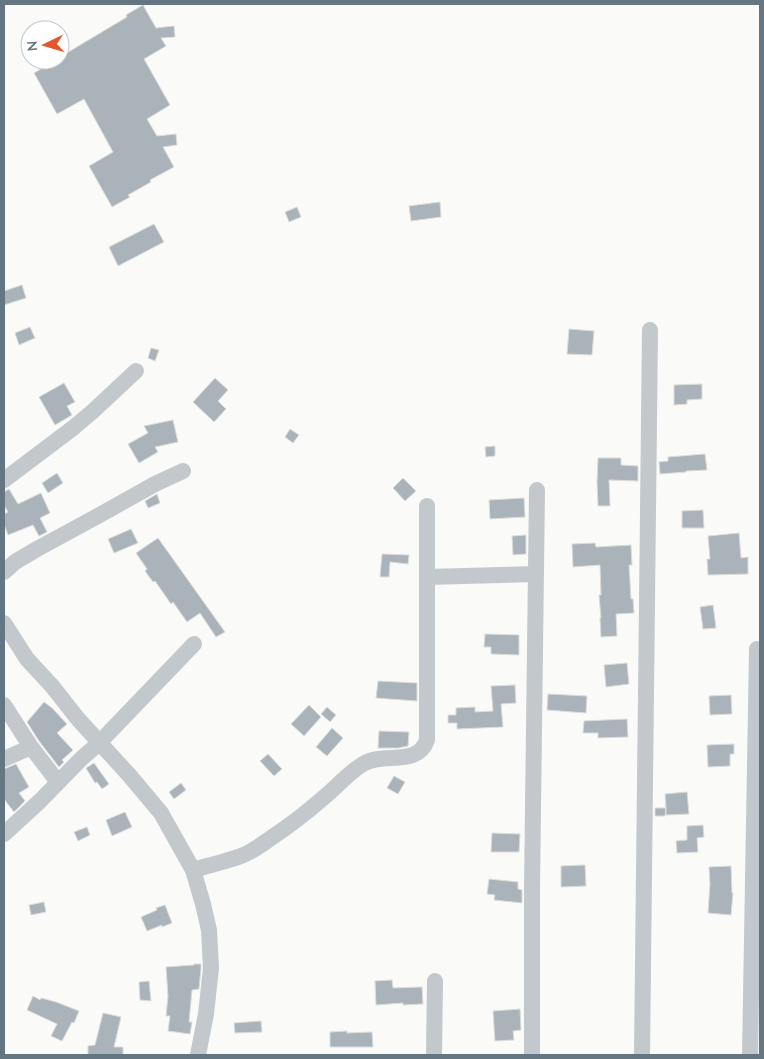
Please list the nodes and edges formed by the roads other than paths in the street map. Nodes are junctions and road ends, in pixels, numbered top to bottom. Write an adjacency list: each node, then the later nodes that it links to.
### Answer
1 (650, 330): 24 (street)
2 (136, 371): 4 (street)
3 (183, 471): 7 (street)
4 (4, 480)
5 (537, 490): 8 (street)
6 (427, 506): 9 (street)
7 (4, 572)
8 (536, 574): 9 (street); 23 (street)
9 (427, 577): 19 (street)
10 (4, 622): 14 (street)
11 (194, 644): 14 (street)
12 (758, 650): 25 (street)
13 (4, 705): 15 (street)
14 (98, 743): 17 (street); 19 (street)
15 (31, 747): 16 (street); 17 (street)
16 (4, 759)
17 (58, 782): 18 (street)
18 (4, 834)
19 (193, 870): 21 (street)
20 (435, 981): 22 (street)
21 (198, 1055)
22 (434, 1055)
23 (532, 1055)
24 (642, 1055)
25 (750, 1055)

